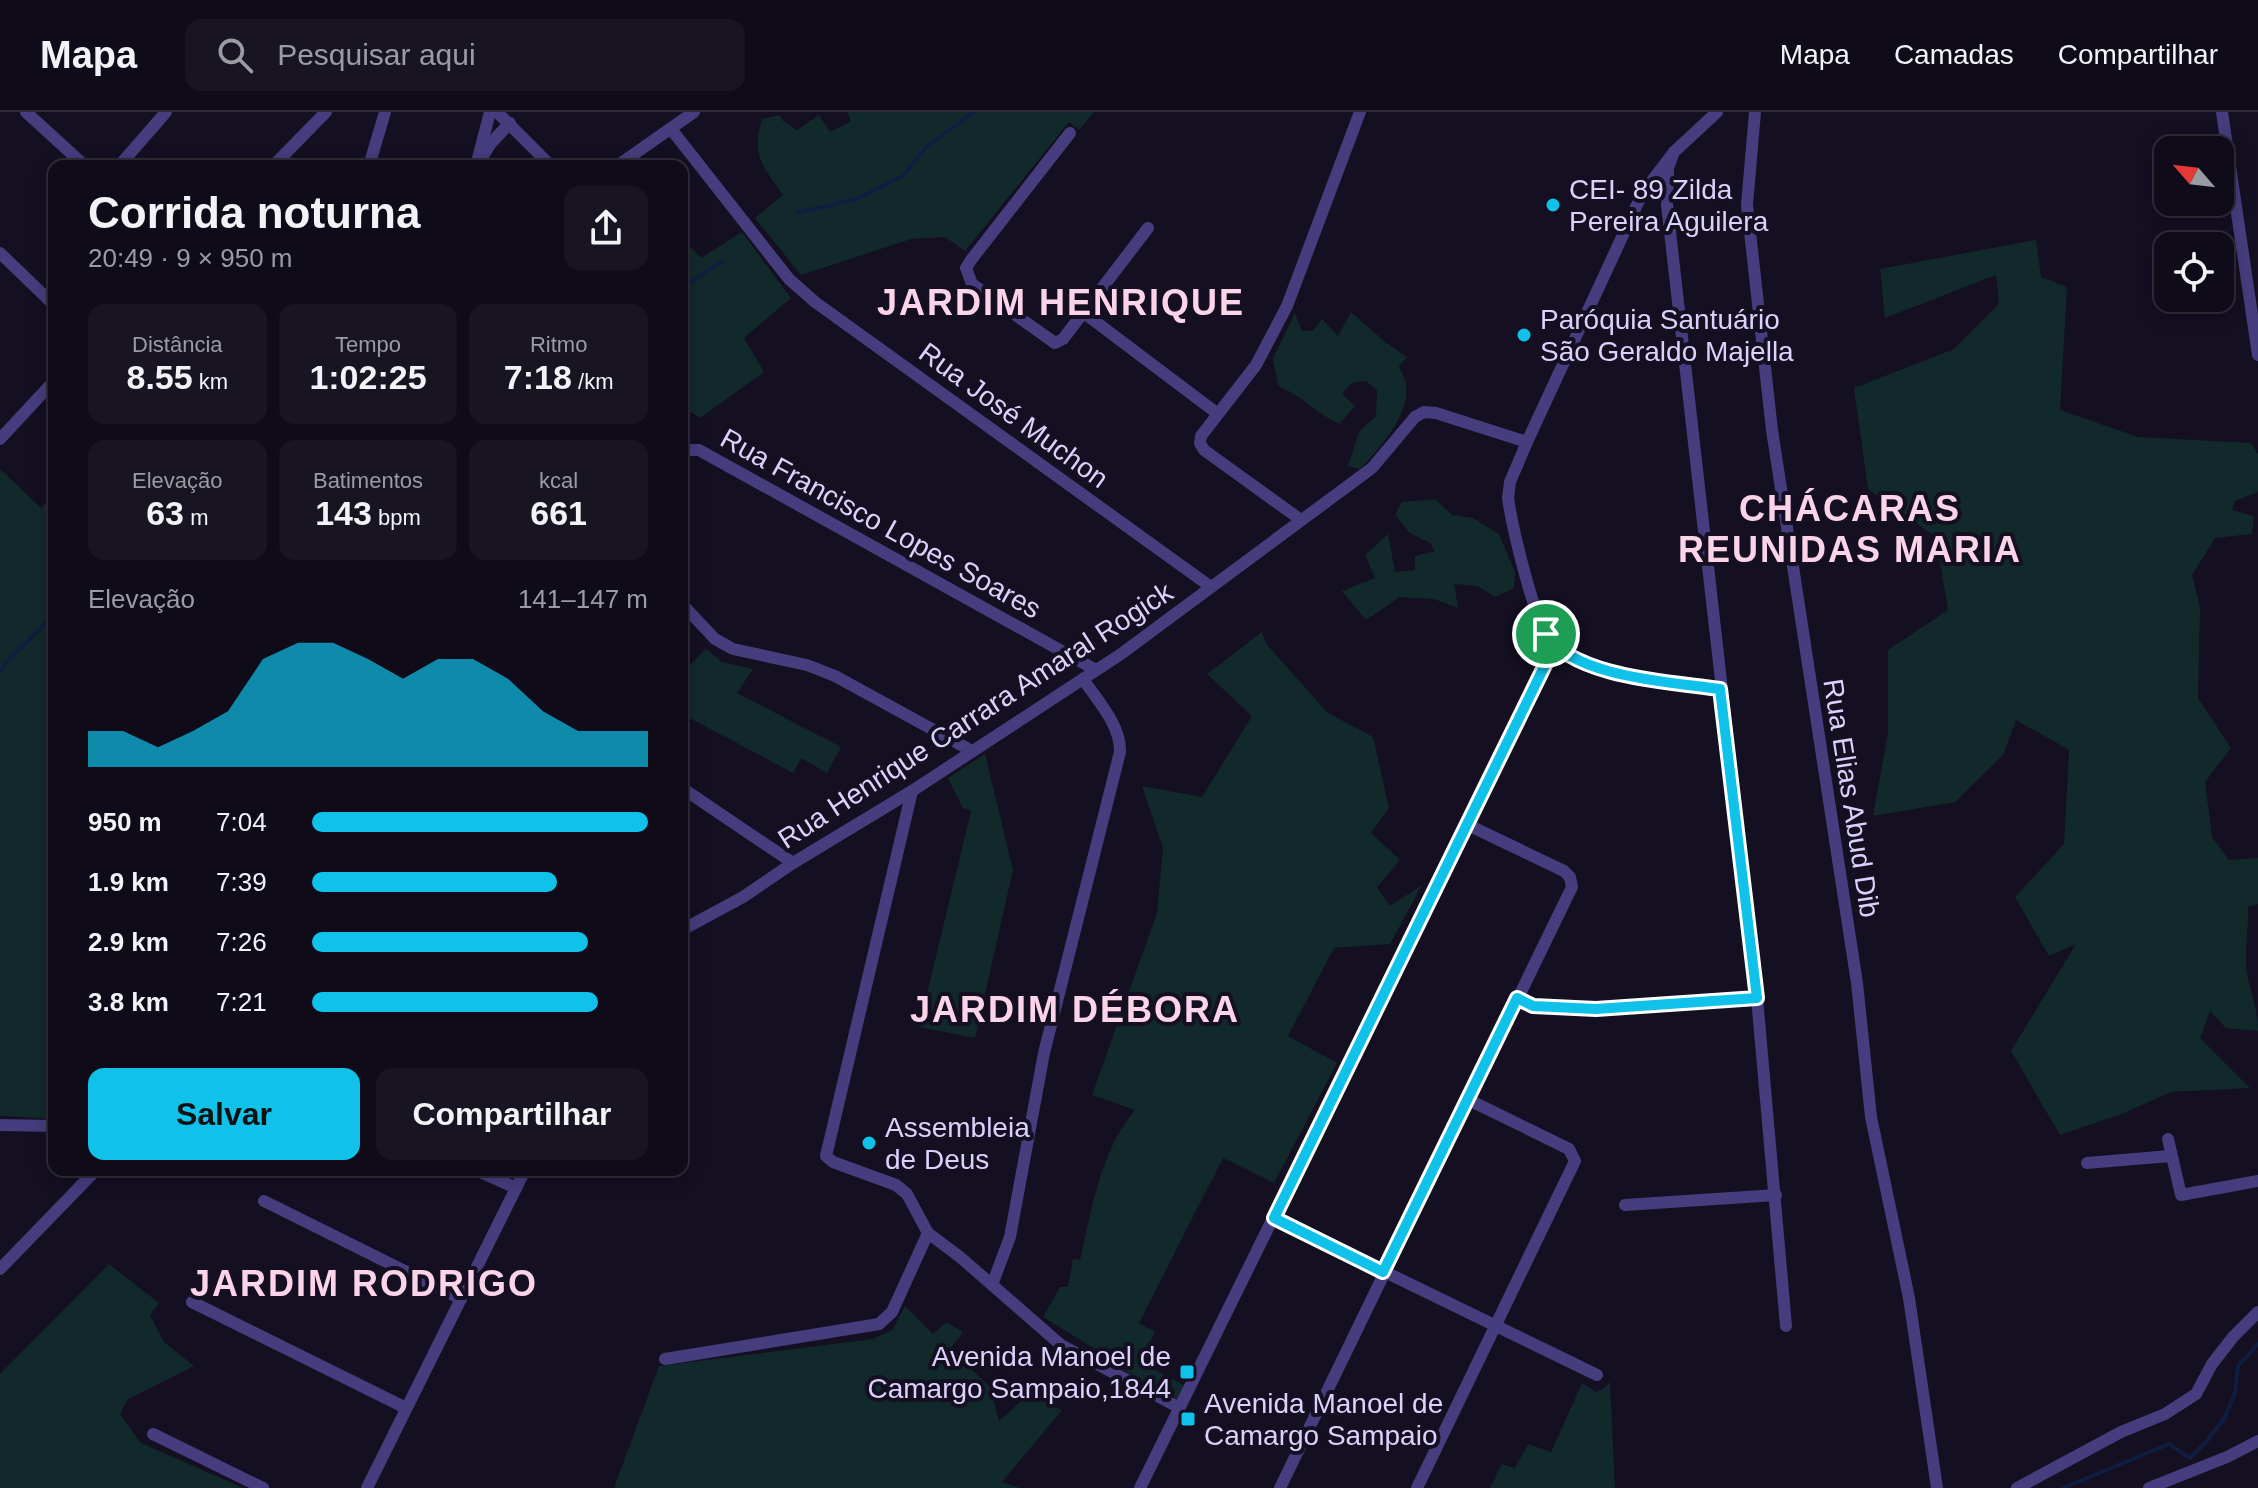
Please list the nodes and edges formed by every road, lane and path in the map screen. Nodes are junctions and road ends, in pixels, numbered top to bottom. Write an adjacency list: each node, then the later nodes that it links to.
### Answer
1 (26, 112): 17 (street)
2 (166, 112): 18 (street)
3 (326, 112): 19 (street)
4 (373, 112): 12 (street)
5 (490, 112): 21 (street)
6 (497, 112): 13 (street)
7 (694, 112): 14 (street)
8 (1360, 112): 33 (street)
9 (1717, 112): 16 (street)
10 (1755, 112): 91 (street, Rua Elias Abud Dib)
11 (2222, 112): 31 (street)
12 (383, 118): 20 (street)
13 (510, 123): 22 (street); 23 (street)
14 (671, 129): 24 (street); 38 (street, Rua José Muchon)
15 (1070, 133): 30 (street)
16 (1674, 152): 25 (street); 26 (street)
17 (78, 160)
18 (124, 160)
19 (279, 160)
20 (371, 160)
21 (478, 160)
22 (480, 160)
23 (545, 160)
24 (626, 160)
25 (1642, 194): 26 (street); 35 (street)
26 (1667, 205): 45 (street)
27 (1148, 228): 30 (street)
28 (0, 253): 29 (street)
29 (48, 299)
30 (1084, 313): 33 (street)
31 (2258, 355)
32 (48, 387): 34 (street)
33 (1218, 414): 37 (street)
34 (0, 439)
35 (1527, 442): 37 (street, Rua Henrique Carrara Amaral Rogick); 40 (street)
36 (688, 450): 42 (street, Rua Francisco Lopes Soares)
37 (1301, 520): 38 (street, Rua Henrique Carrara Amaral Rogick)
38 (1211, 587): 42 (street, Rua Henrique Carrara Amaral Rogick)
39 (688, 610): 46 (street)
40 (1546, 634): 41 (street); 43 (street)
41 (1561, 649): 43 (street); 45 (street)
42 (1096, 670): 44 (street, Rua Henrique Carrara Amaral Rogick)
43 (1541, 674): 49 (street)
44 (1083, 679): 46 (street, Rua Henrique Carrara Amaral Rogick); 74 (street)
45 (1720, 689): 55 (street)
46 (972, 751): 47 (street, Rua Henrique Carrara Amaral Rogick)
47 (912, 791): 50 (street, Rua Henrique Carrara Amaral Rogick); 71 (street)
48 (688, 792): 50 (street)
49 (1466, 824): 54 (street); 70 (street)
50 (793, 863): 51 (street, Rua Henrique Carrara Amaral Rogick)
51 (703, 918): 52 (street); 53 (street, Rua Henrique Carrara Amaral Rogick)
52 (688, 922)
53 (688, 927)
54 (1517, 998): 55 (street); 56 (street)
55 (1757, 998): 67 (street)
56 (1469, 1100): 73 (street); 78 (street)
57 (0, 1125): 58 (street)
58 (48, 1126)
59 (2168, 1139): 60 (street)
60 (2170, 1156): 61 (street); 65 (street)
61 (2087, 1163)
62 (90, 1176): 72 (street)
63 (489, 1176): 66 (street)
64 (522, 1176): 66 (street)
65 (2258, 1181)
66 (516, 1188): 75 (street)
67 (1776, 1195): 69 (street); 79 (street)
68 (264, 1201): 75 (street)
69 (1625, 1205)
70 (1274, 1218): 73 (street); 83 (street)
71 (928, 1233): 74 (street); 80 (street)
72 (0, 1269)
73 (1383, 1272): 78 (street); 89 (street)
74 (992, 1285): 83 (street)
75 (461, 1299): 82 (street)
76 (192, 1302): 82 (street)
77 (2258, 1312): 92 (street)
78 (1496, 1326): 81 (street); 90 (street)
79 (1786, 1326)
80 (665, 1359)
81 (1597, 1375)
82 (406, 1408): 87 (street)
83 (1180, 1408): 88 (street)
84 (153, 1434): 86 (street)
85 (2258, 1441): 93 (street)
86 (263, 1488)
87 (367, 1488)
88 (1140, 1488)
89 (1280, 1488)
90 (1417, 1488)
91 (1937, 1488)
92 (2017, 1488)
93 (2149, 1488)

